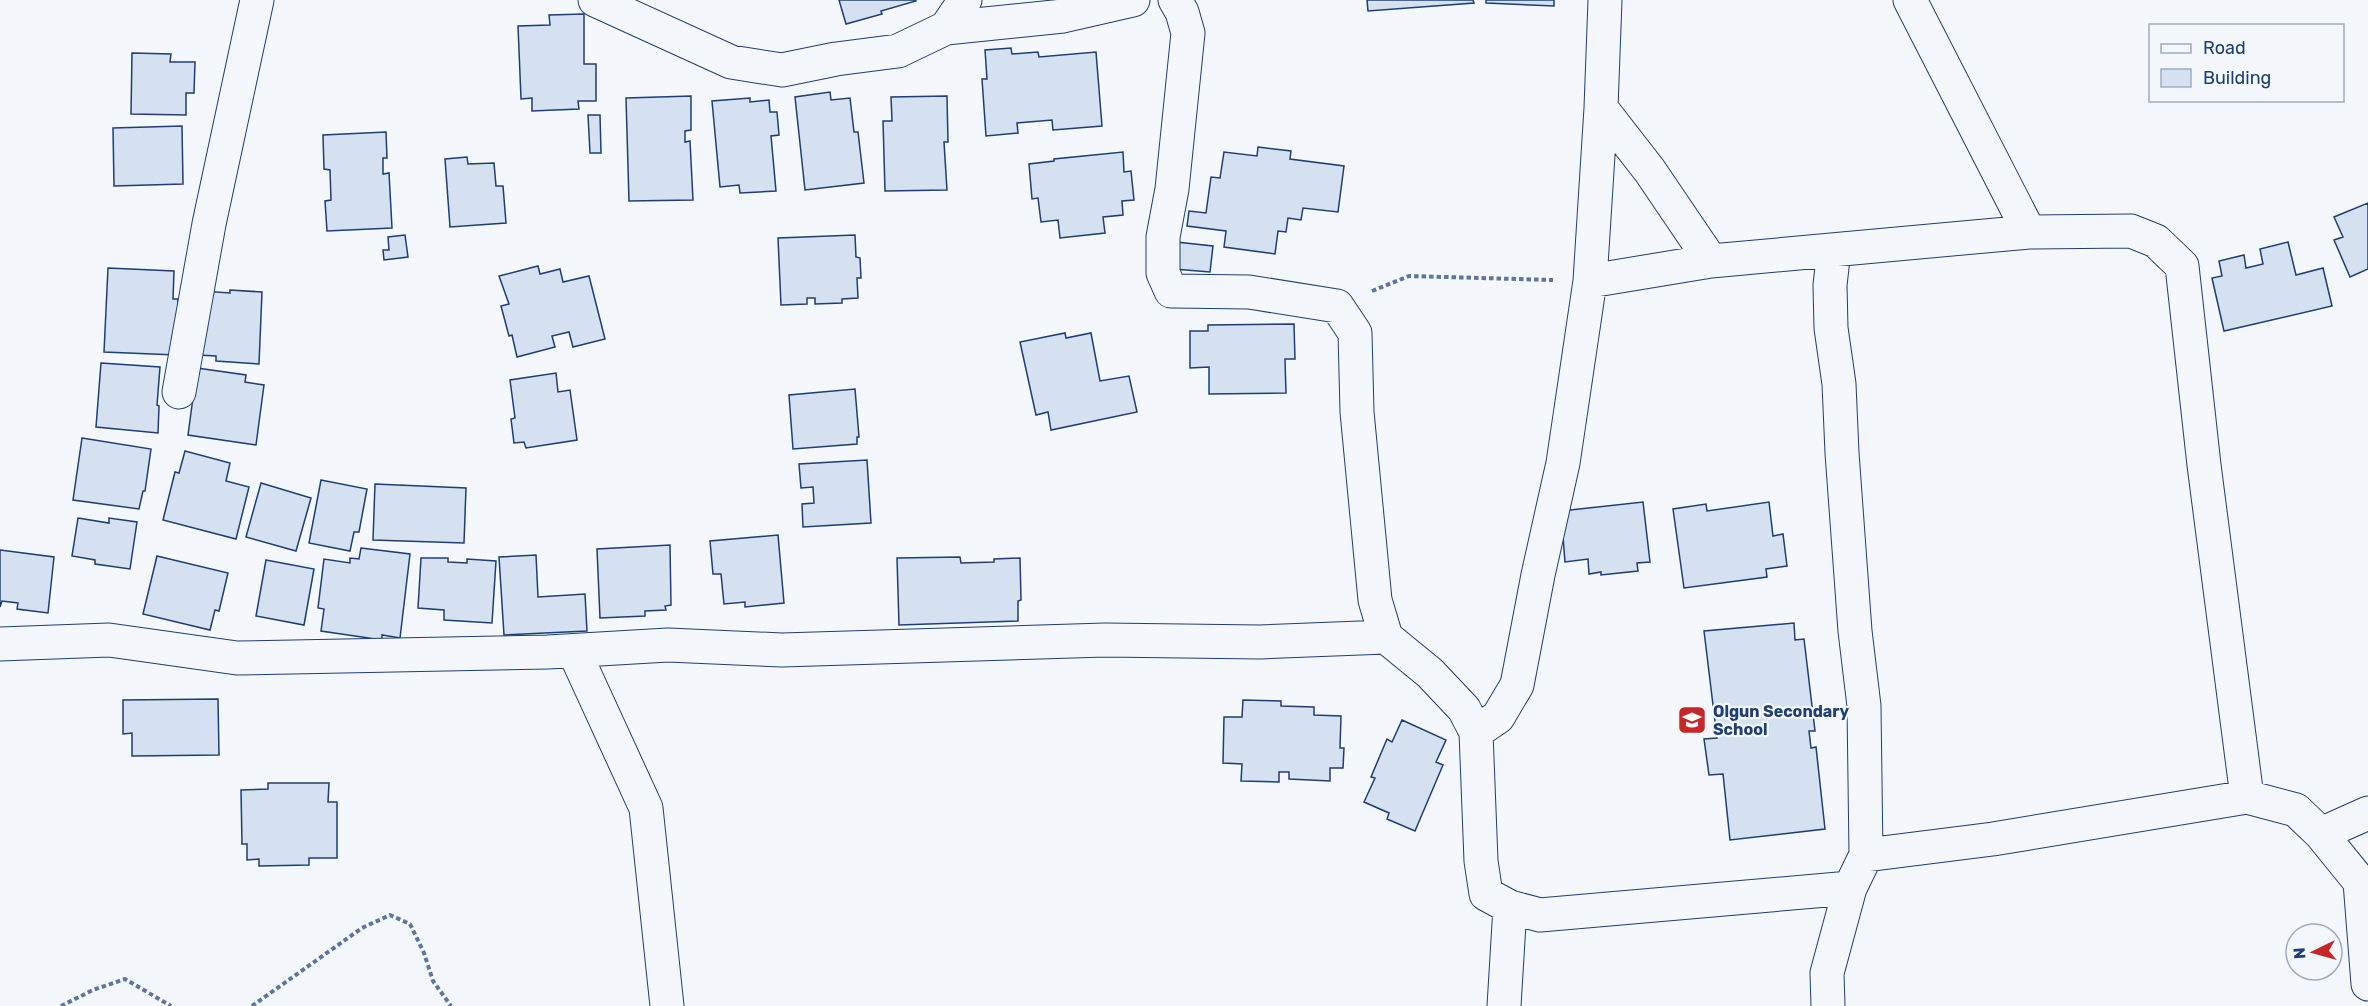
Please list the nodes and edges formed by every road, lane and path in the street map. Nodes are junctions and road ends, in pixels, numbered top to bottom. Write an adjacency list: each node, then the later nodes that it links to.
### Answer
1 (257, 0): 15 (street)
2 (595, 0): 8 (street)
3 (965, 0): 8 (street)
4 (1133, 0): 8 (street)
5 (1175, 0): 14 (street)
6 (1605, 0): 9 (street)
7 (1910, 0): 10 (street)
8 (946, 28)
9 (1601, 108): 12 (street); 13 (street)
10 (2029, 232): 11 (street); 20 (street)
11 (1834, 250): 12 (street); 23 (street)
12 (1711, 261): 13 (street)
13 (1590, 281): 14 (path); 19 (street)
14 (1337, 306): 16 (street)
15 (179, 392)
16 (1386, 637): 18 (street); 19 (street)
17 (0, 644): 18 (street)
18 (574, 651): 31 (street)
19 (1476, 732): 25 (street)
20 (2247, 797): 22 (street); 23 (street)
21 (2368, 813): 22 (street)
22 (2320, 834): 26 (street)
23 (1866, 855): 24 (street)
24 (1850, 888): 25 (street); 33 (street)
25 (1510, 907): 32 (street)
26 (2368, 984)
27 (61, 1006): 28 (path)
28 (171, 1006)
29 (252, 1006): 30 (path)
30 (451, 1006)
31 (667, 1006)
32 (1504, 1006)
33 (1828, 1006)

